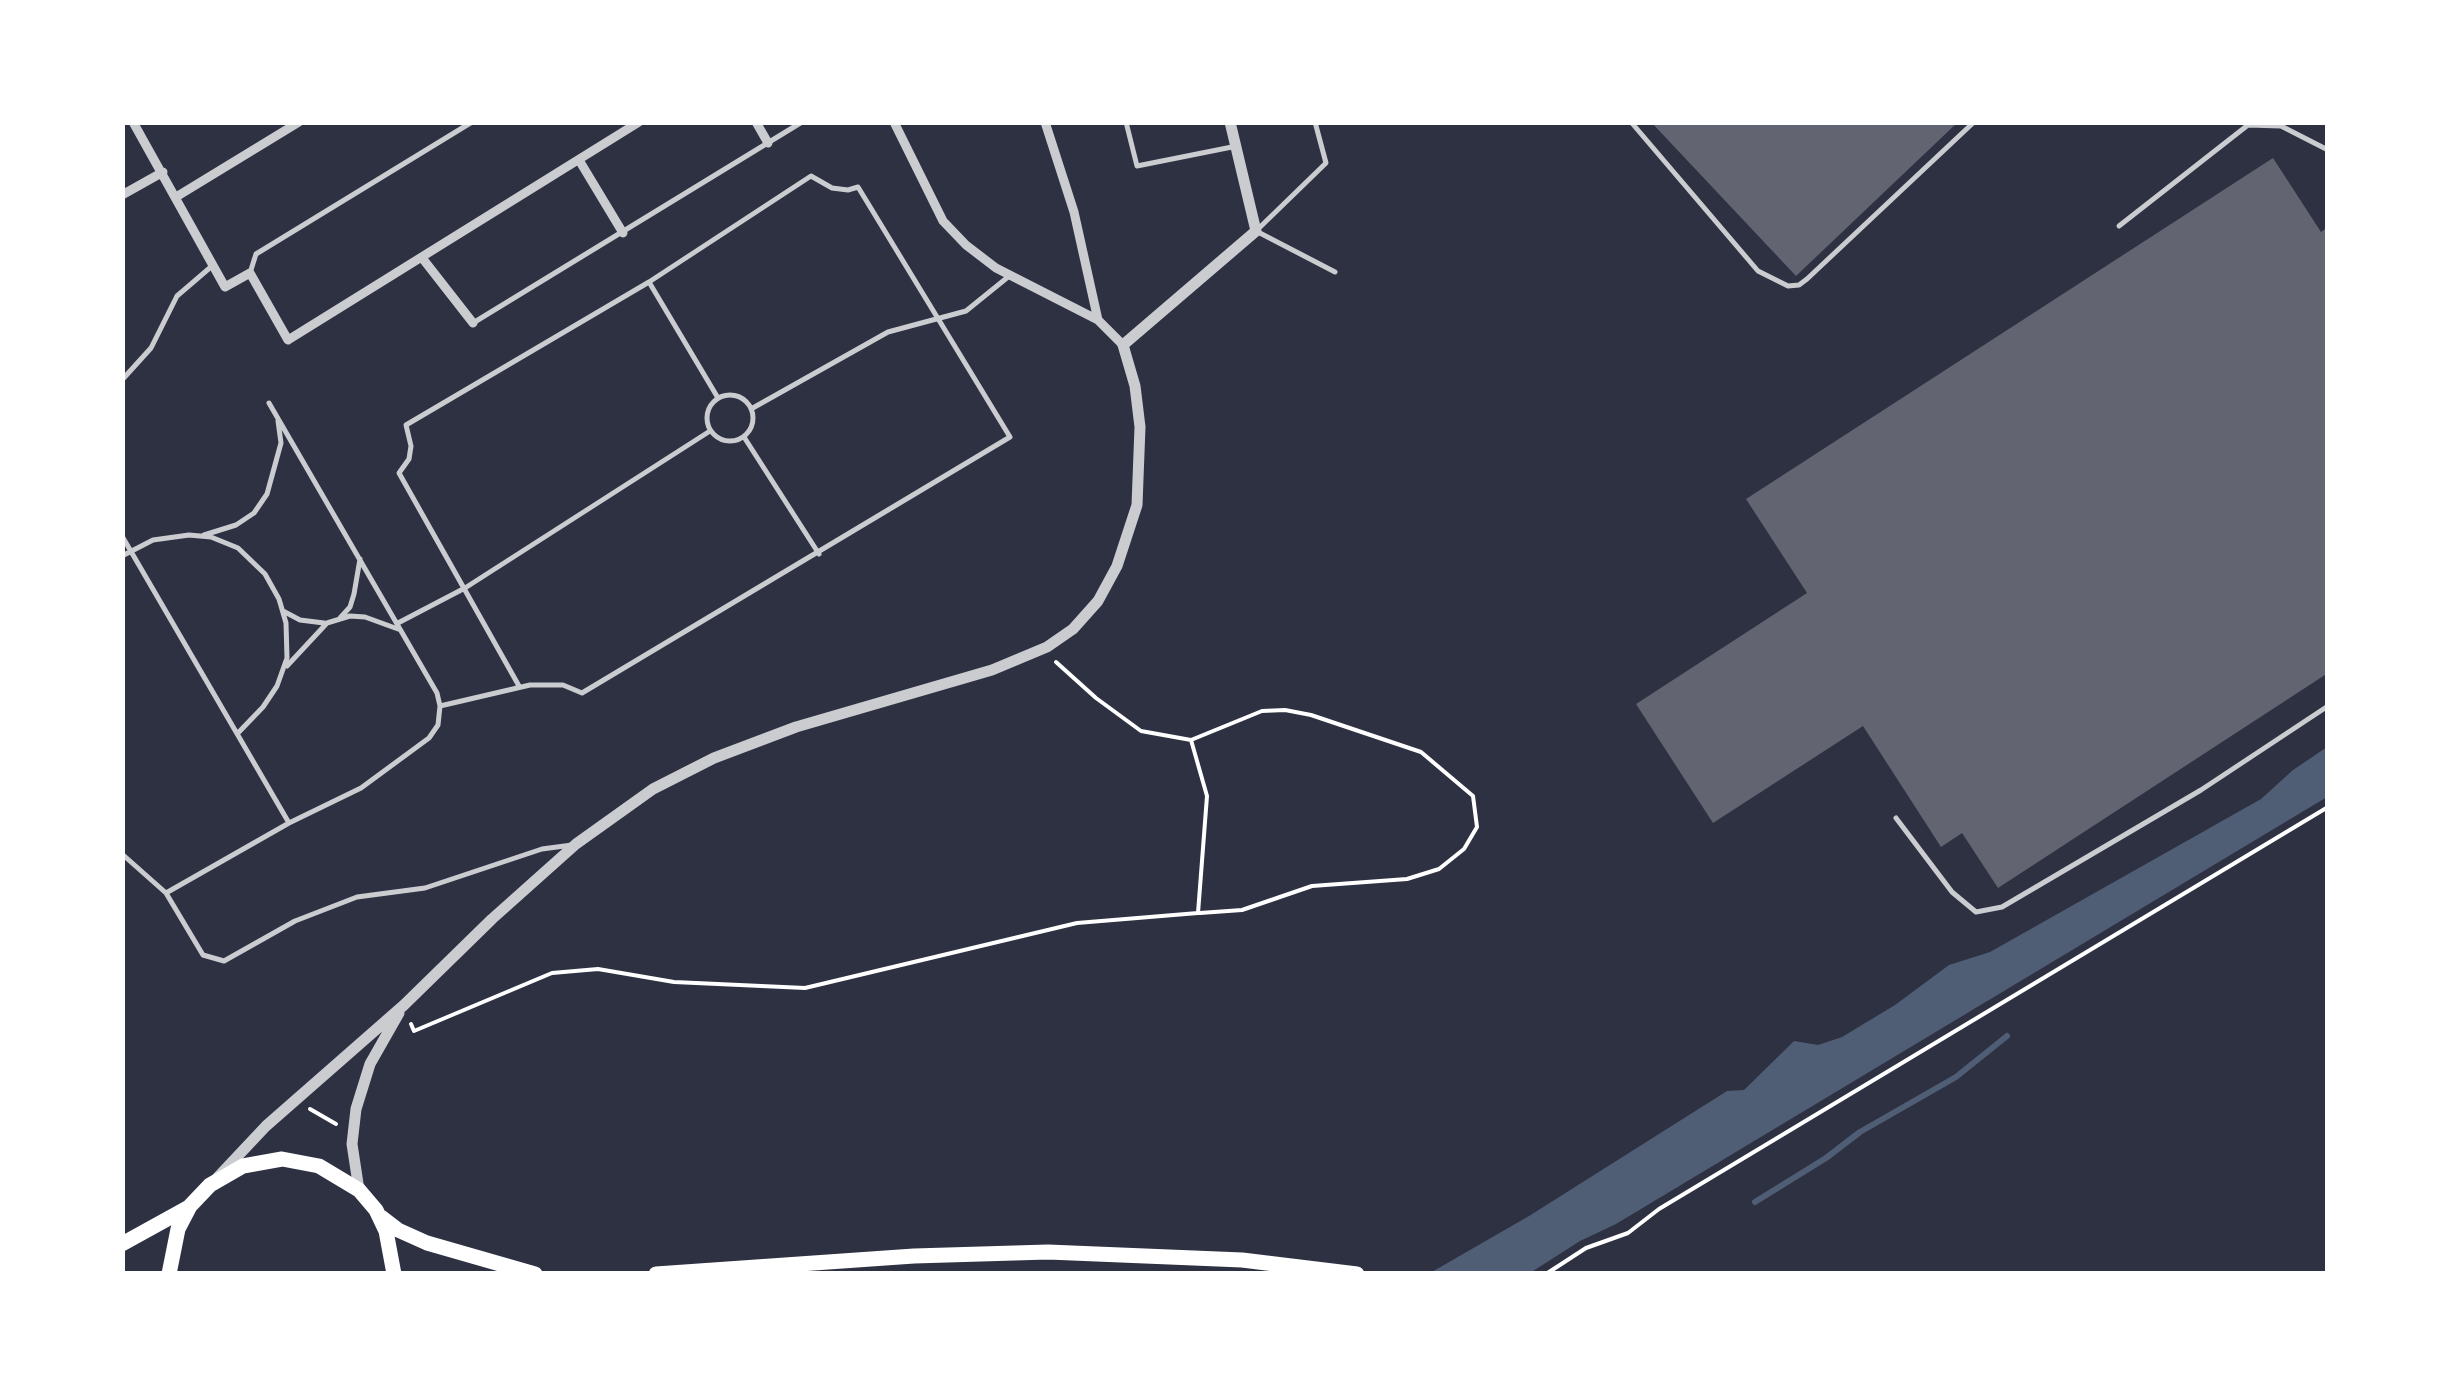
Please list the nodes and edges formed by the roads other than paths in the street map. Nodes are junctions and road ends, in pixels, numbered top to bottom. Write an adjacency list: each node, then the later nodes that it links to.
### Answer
1 (134, 122): 18 (street)
2 (299, 122): 20 (street)
3 (472, 122): 27 (lane)
4 (639, 122): 17 (street)
5 (756, 122): 14 (street)
6 (802, 122): 14 (lane)
7 (894, 122): 28 (street)
8 (1046, 122): 31 (street)
9 (1126, 122): 15 (lane)
10 (1230, 122): 15 (street)
11 (1315, 122): 22 (lane)
12 (1631, 122): 13 (lane)
13 (1974, 122)
14 (768, 143): 23 (lane)
15 (1235, 146): 22 (street)
16 (2328, 150): 21 (lane)
17 (579, 160): 23 (street); 24 (street)
18 (162, 172): 19 (street); 20 (street)
19 (122, 195)
20 (176, 197): 25 (street)
21 (2119, 226)
22 (1256, 232): 26 (lane); 33 (street)
23 (623, 233): 32 (lane)
24 (423, 259): 27 (street); 32 (street)
25 (213, 265): 27 (street); 34 (lane)
26 (1336, 272)
27 (250, 273)
28 (1010, 276): 30 (lane); 31 (street)
29 (650, 282): 30 (lane); 35 (lane); 47 (lane)
30 (939, 318): 37 (lane); 44 (lane)
31 (1098, 320): 33 (street)
32 (473, 324)
33 (1123, 346): 59 (street)
34 (122, 380)
35 (718, 398): 37 (lane); 39 (lane)
36 (270, 403): 38 (lane)
37 (751, 409): 40 (lane)
38 (278, 418): 42 (lane); 46 (lane)
39 (710, 431): 40 (lane); 47 (lane)
40 (744, 437): 44 (lane)
41 (122, 536): 43 (lane)
42 (201, 536): 43 (lane); 48 (lane)
43 (131, 548): 45 (lane); 56 (lane)
44 (820, 554): 53 (lane)
45 (122, 556)
46 (360, 560): 49 (lane); 51 (lane)
47 (465, 588): 51 (lane); 53 (lane)
48 (282, 611): 50 (lane); 52 (lane)
49 (338, 620): 50 (lane); 51 (lane)
50 (327, 623): 52 (lane)
51 (399, 627): 54 (lane)
52 (281, 674): 56 (lane)
53 (519, 686): 54 (lane)
54 (440, 706): 58 (lane)
55 (2328, 706): 57 (lane)
56 (238, 734): 58 (lane)
57 (1896, 818)
58 (289, 822): 61 (lane)
59 (576, 844): 61 (lane); 62 (street)
60 (122, 854): 61 (lane)
61 (166, 894)
62 (404, 1005): 63 (street); 64 (street)
63 (210, 1185): 64 (main road); 65 (main road)
64 (359, 1190): 66 (main road)
65 (190, 1206): 67 (main road); 68 (main road)
66 (378, 1215): 69 (main road); 70 (main road)
67 (122, 1244)
68 (169, 1274)
69 (394, 1274)
70 (535, 1274)
71 (656, 1274): 72 (main road)
72 (1357, 1274)

